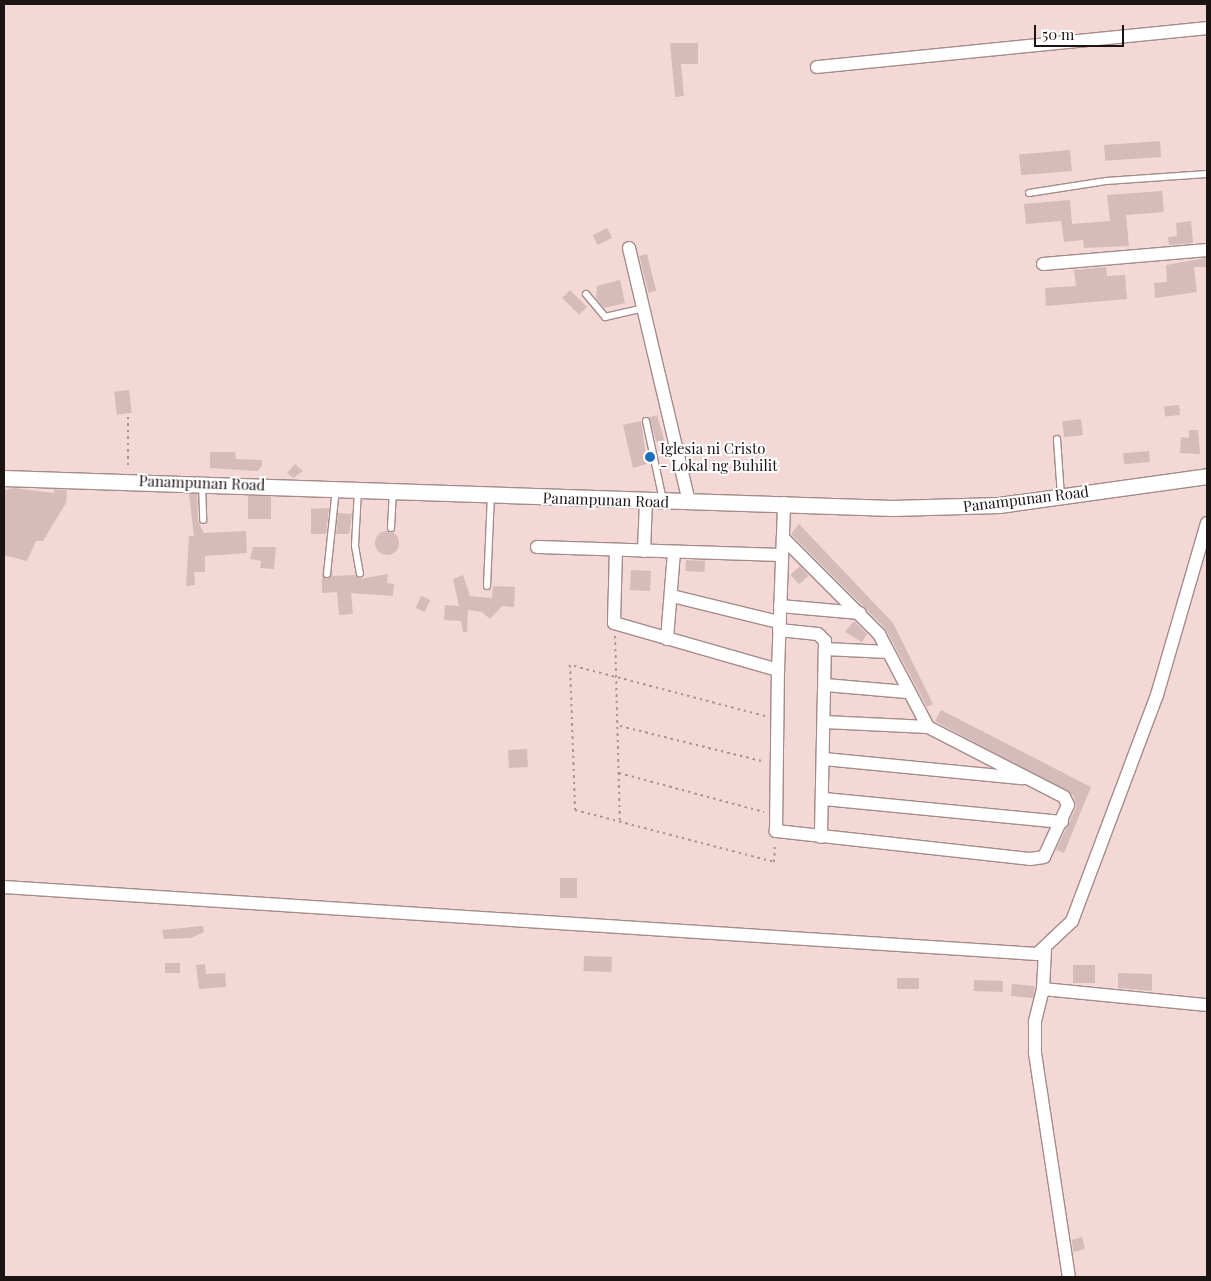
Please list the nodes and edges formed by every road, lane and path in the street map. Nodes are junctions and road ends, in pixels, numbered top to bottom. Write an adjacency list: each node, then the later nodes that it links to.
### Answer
1 (1207, 28): 2 (street)
2 (817, 67)
3 (1207, 174): 4 (lane)
4 (1029, 193)
5 (629, 248): 9 (street)
6 (1207, 250): 7 (street)
7 (1043, 264)
8 (586, 294): 9 (lane)
9 (643, 308): 24 (street)
10 (128, 417): 15 (path)
11 (646, 421): 23 (lane)
12 (1057, 439): 21 (lane)
13 (1207, 476): 21 (street, Panampunan Road)
14 (4, 478): 15 (street, Panampunan Road)
15 (128, 480): 16 (street, Panampunan Road)
16 (202, 482): 17 (street, Panampunan Road); 26 (lane)
17 (336, 488): 18 (street, Panampunan Road); 35 (lane)
18 (358, 489): 19 (street, Panampunan Road); 36 (lane)
19 (394, 491): 20 (street, Panampunan Road); 28 (lane)
20 (491, 496): 22 (street, Panampunan Road); 37 (lane)
21 (1061, 496): 25 (street, Panampunan Road)
22 (646, 501): 23 (street, Panampunan Road); 32 (street)
23 (663, 501): 24 (street, Panampunan Road)
24 (689, 502): 25 (street, Panampunan Road)
25 (784, 503): 29 (street)
26 (203, 520)
27 (1207, 523): 65 (street)
28 (391, 528)
29 (783, 538): 34 (street); 40 (street)
30 (537, 547): 31 (street)
31 (616, 550): 32 (street); 41 (street)
32 (644, 551): 33 (street)
33 (674, 552): 34 (street); 38 (street)
34 (782, 555): 39 (street)
35 (327, 574)
36 (360, 574)
37 (487, 586)
38 (672, 596): 42 (street); 43 (street)
39 (780, 606): 40 (street); 42 (street)
40 (860, 613): 45 (street)
41 (614, 623): 43 (street); 47 (path)
42 (779, 626): 44 (street); 46 (street)
43 (668, 639): 46 (street)
44 (825, 649): 45 (street); 48 (street)
45 (888, 652): 49 (street)
46 (778, 670): 50 (street)
47 (618, 676): 50 (path); 52 (path); 60 (path)
48 (825, 685): 49 (street); 51 (street)
49 (907, 692): 53 (street)
50 (777, 719): 55 (street)
51 (824, 722): 53 (street); 54 (street)
52 (619, 725): 55 (path); 56 (path)
53 (928, 727): 57 (street)
54 (824, 759): 57 (street); 58 (street)
55 (777, 765): 59 (street)
56 (619, 774): 59 (path); 60 (path)
57 (1030, 779): 61 (street)
58 (824, 799): 61 (street); 63 (street)
59 (776, 815): 62 (street)
60 (620, 821): 62 (path)
61 (1062, 822): 63 (street)
62 (776, 831): 63 (street)
63 (821, 837)
64 (4, 887): 65 (street)
65 (1045, 950): 66 (street)
66 (1043, 989): 67 (street); 68 (street)
67 (1207, 1005)
68 (1069, 1277)

